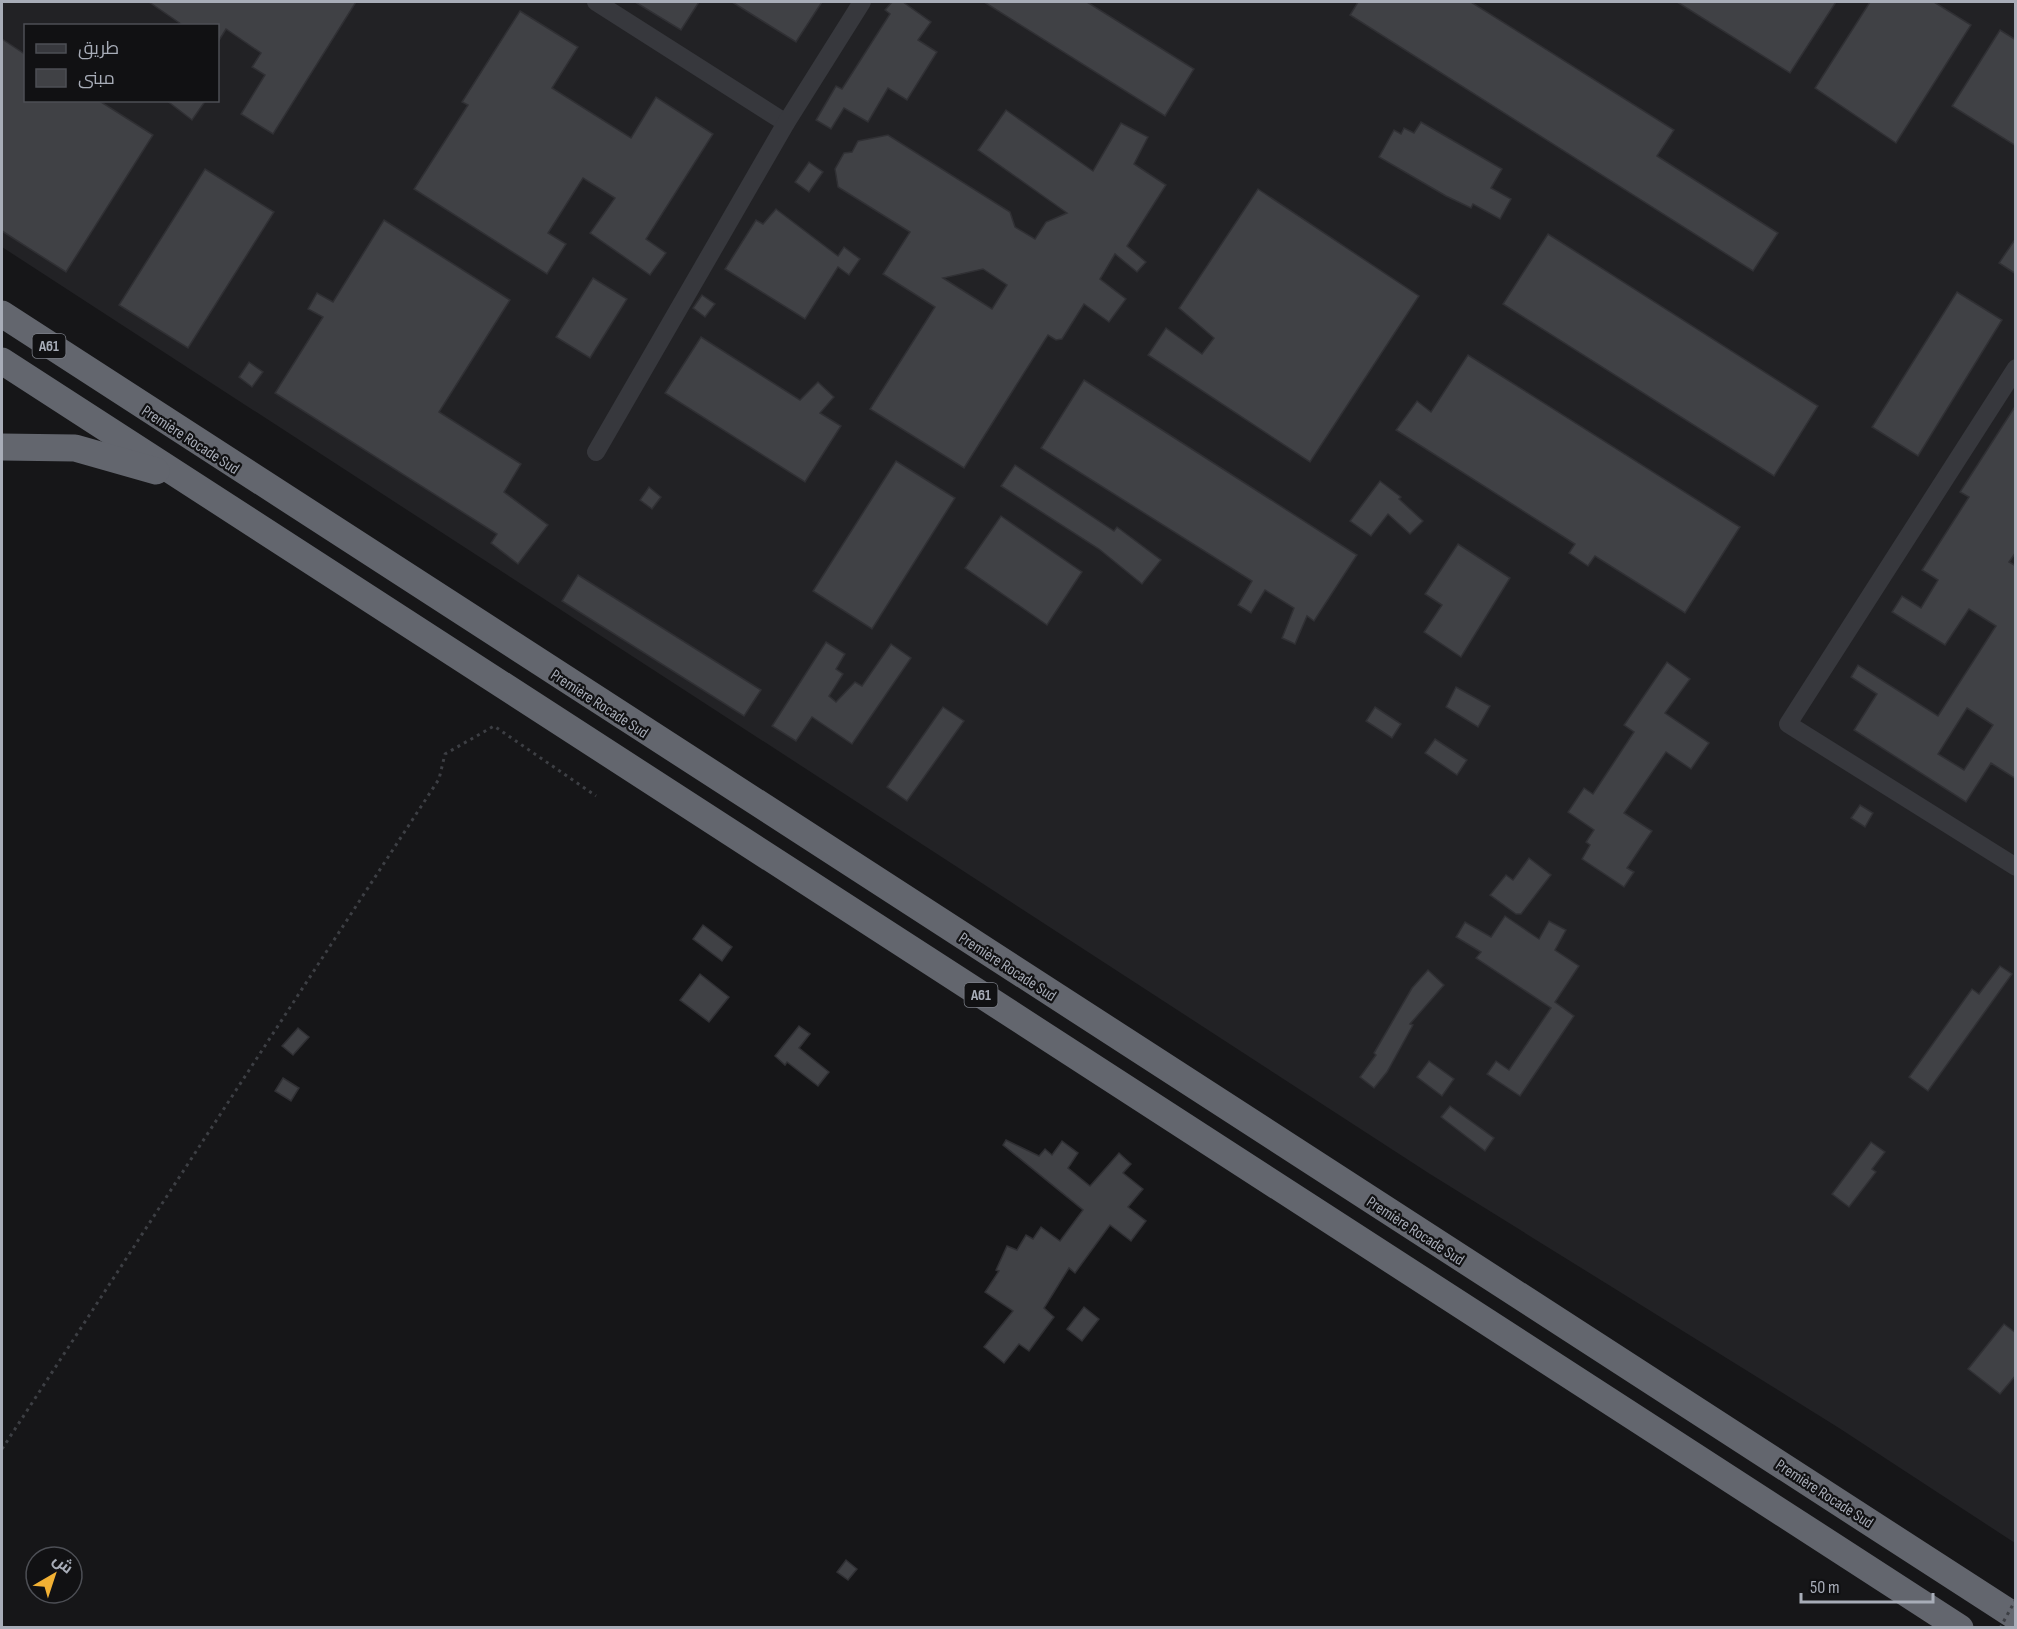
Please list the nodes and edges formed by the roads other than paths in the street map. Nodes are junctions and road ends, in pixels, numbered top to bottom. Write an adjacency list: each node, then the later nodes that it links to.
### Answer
1 (596, 2): 3 (street)
2 (862, 2): 3 (street)
3 (786, 123): 8 (street)
4 (2, 314): 11 (highway, Première Rocade Sud / A61)
5 (2, 362): 9 (highway, A61)
6 (2016, 368): 10 (street)
7 (2, 447): 9 (highway)
8 (596, 452)
9 (175, 474): 12 (highway, A61)
10 (2016, 867)
11 (2016, 1617)
12 (1960, 1628)

